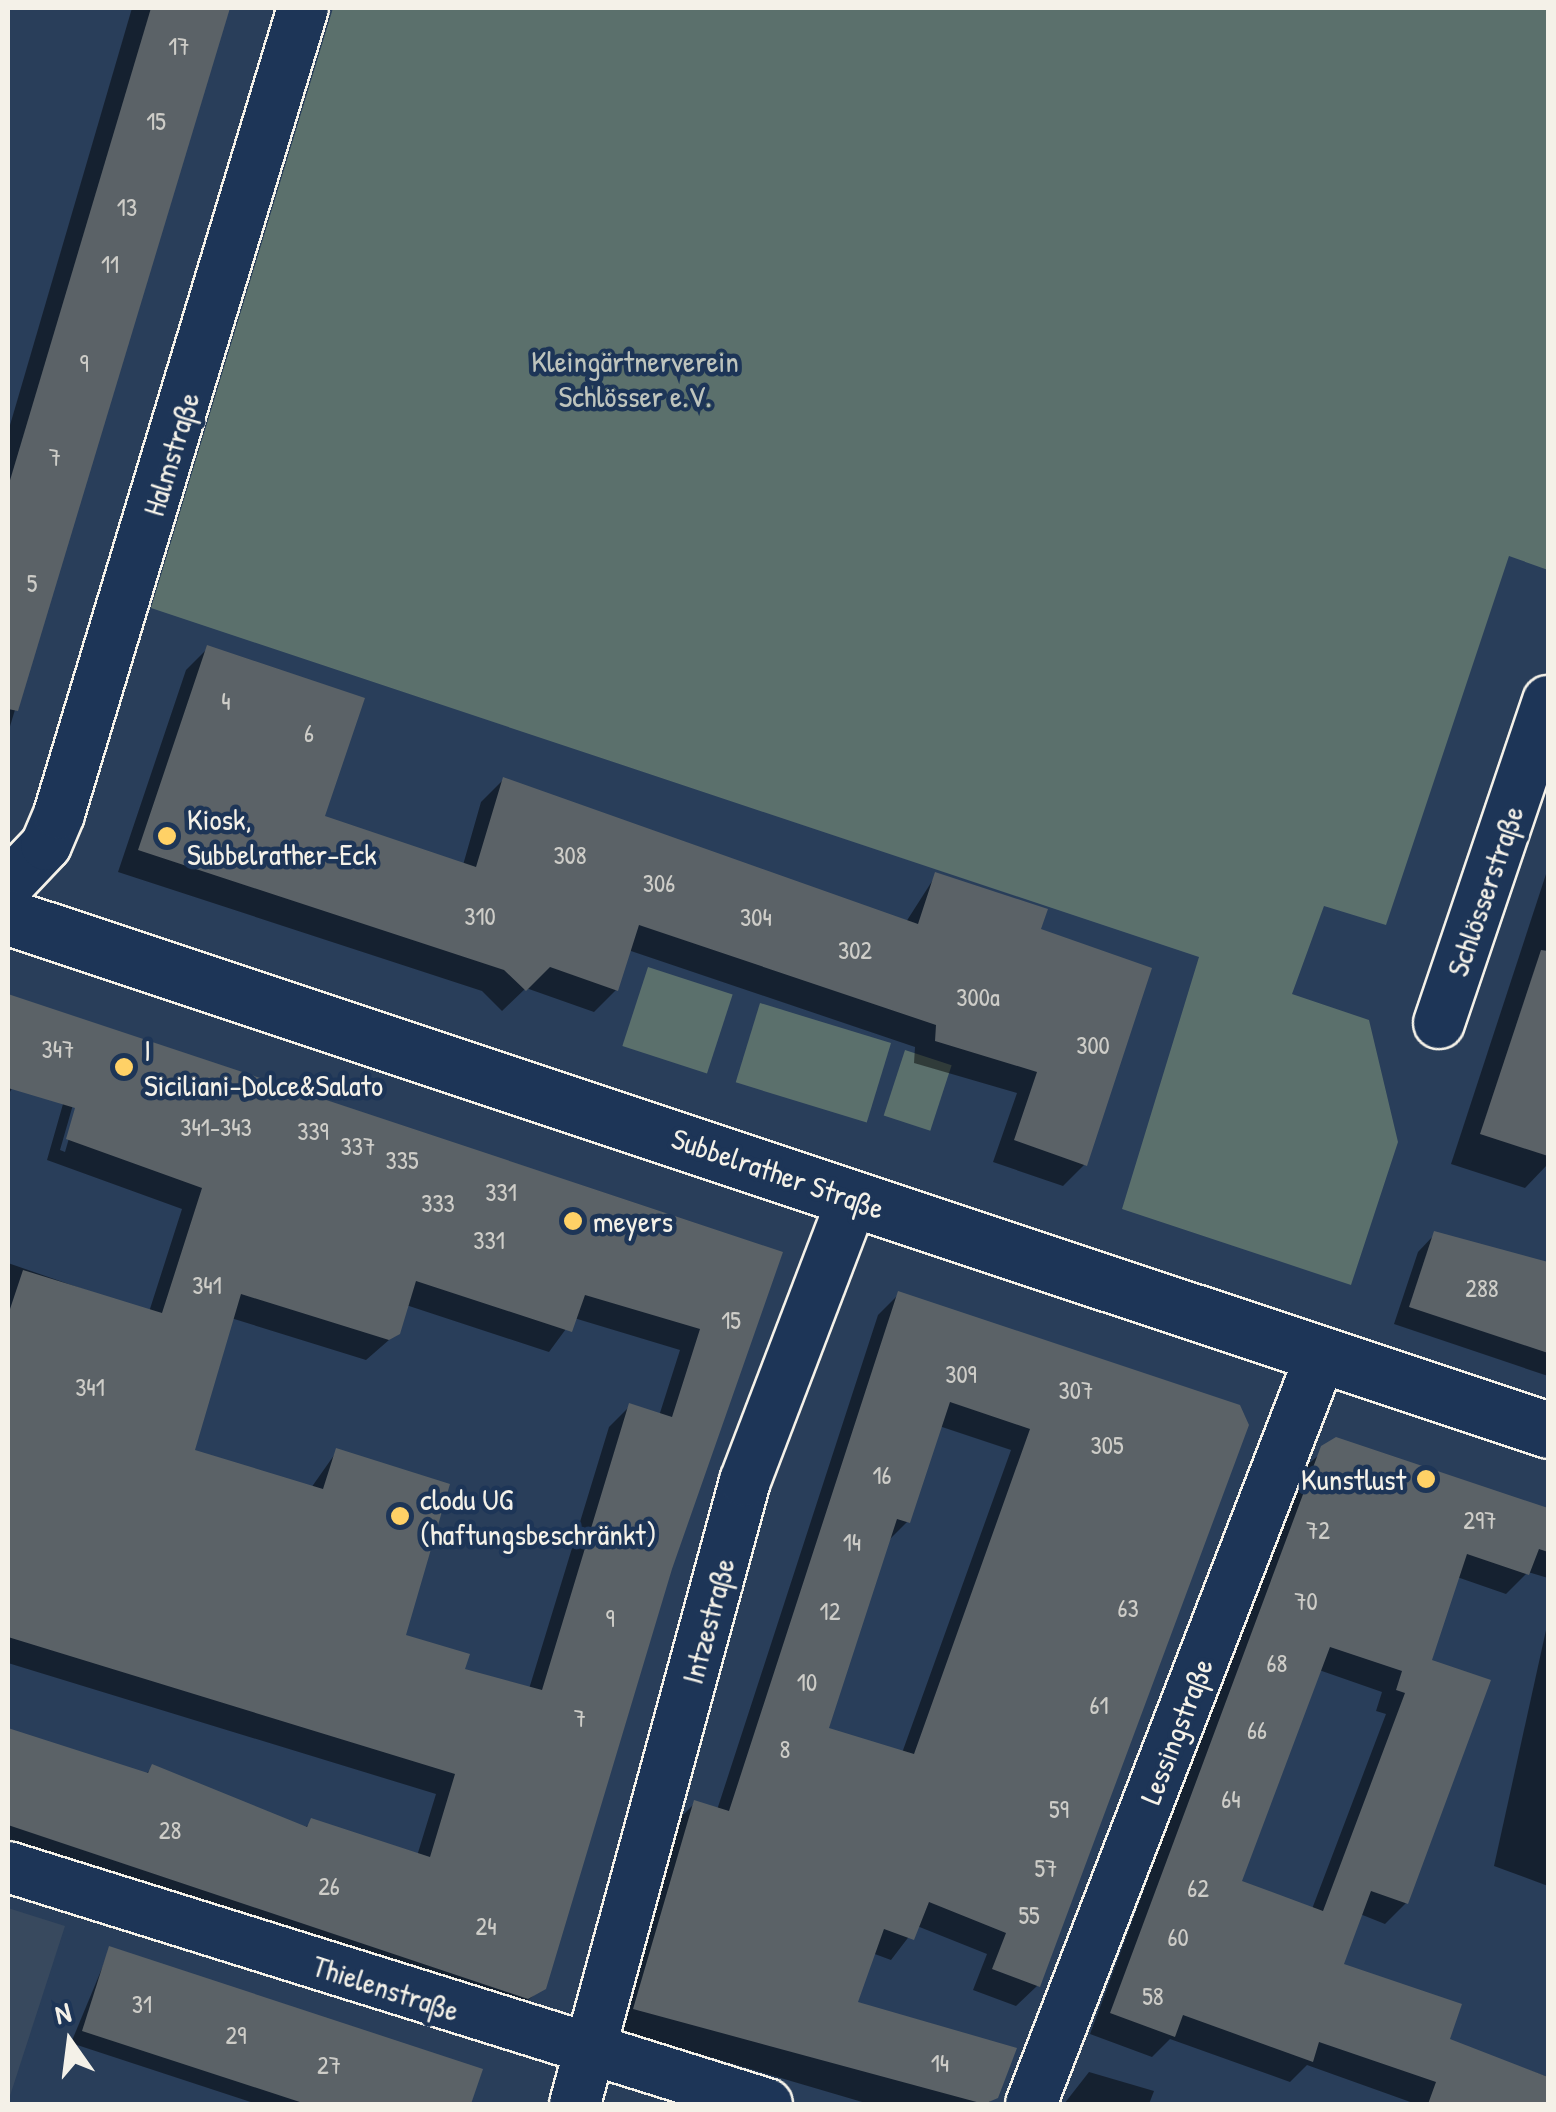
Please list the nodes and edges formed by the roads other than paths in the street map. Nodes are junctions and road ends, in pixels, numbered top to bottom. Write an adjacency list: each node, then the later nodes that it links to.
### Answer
1 (302, 8): 3 (street, Halmstraße)
2 (1548, 701): 5 (street, Schlösserstraße)
3 (8, 885)
4 (8, 917): 6 (main road, Subbelrather Straße)
5 (1439, 1023)
6 (853, 1198): 7 (main road, Subbelrather Straße); 10 (street, Intzestraße)
7 (1320, 1358): 8 (main road, Subbelrather Straße); 13 (street, Lessingstraße)
8 (1548, 1430)
9 (8, 1867): 10 (street, Thielenstraße)
10 (594, 2054): 11 (street, Intzestraße); 12 (street, Thielenstraße)
11 (575, 2104)
12 (767, 2104)
13 (1031, 2104)

